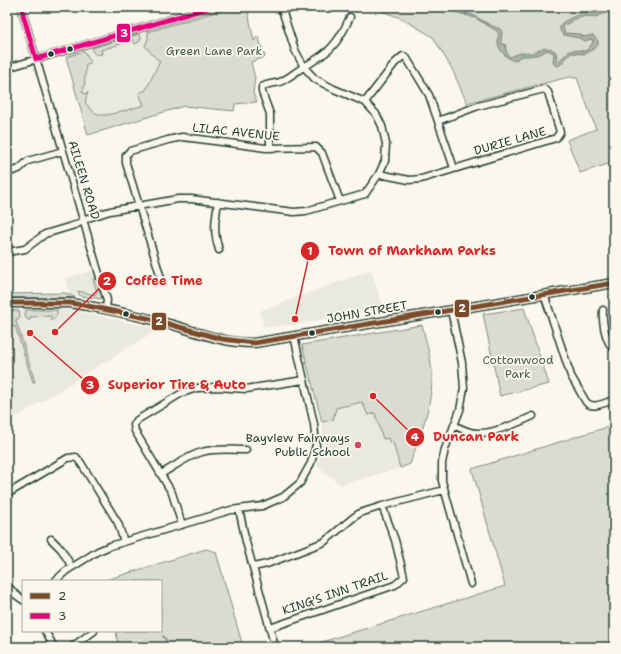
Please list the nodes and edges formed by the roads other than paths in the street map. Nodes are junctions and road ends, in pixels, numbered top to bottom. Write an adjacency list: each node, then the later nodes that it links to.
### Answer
1 (23, 7): 5 (street, AILEEN ROAD)
2 (211, 7): 5 (street)
3 (281, 7): 6 (street)
4 (350, 18): 6 (street)
5 (36, 59): 7 (street); 11 (street, AILEEN ROAD)
6 (304, 67): 8 (street); 10 (street)
7 (7, 68)
8 (365, 102): 9 (street); 14 (street)
9 (438, 121): 12 (street); 12 (street, DURIE LANE)
10 (270, 148): 15 (street, LILAC AVENUE); 17 (street, LILAC AVENUE)
11 (63, 151): 13 (street); 18 (street, AILEEN ROAD)
12 (454, 168): 14 (street, DURIE LANE)
13 (7, 173)
14 (379, 174): 15 (street)
15 (340, 201): 16 (street)
16 (218, 202): 17 (street); 19 (street)
17 (139, 206): 18 (street); 21 (street)
18 (84, 220): 20 (street); 25 (street, AILEEN ROAD)
19 (219, 250)
20 (7, 252)
21 (161, 278)
22 (614, 283): 23 (main road, JOHN STREET)
23 (544, 294): 26 (main road, JOHN STREET); 31 (street)
24 (7, 303): 25 (main road, JOHN STREET)
25 (106, 308): 28 (main road, JOHN STREET)
26 (451, 310): 28 (main road, JOHN STREET); 33 (street)
27 (604, 310): 29 (street)
28 (294, 336): 30 (street)
29 (614, 349)
30 (304, 380): 35 (street); 39 (street)
31 (614, 400)
32 (533, 416): 33 (street)
33 (454, 425): 36 (street)
34 (246, 450): 35 (street)
35 (161, 474): 40 (street)
36 (444, 490): 38 (street); 46 (street)
37 (7, 494): 42 (street)
38 (382, 506): 44 (street); 49 (street, KING'S INN TRAIL)
39 (239, 509): 40 (street); 44 (street)
40 (182, 525): 42 (street)
41 (51, 539): 43 (street)
42 (124, 542): 43 (street)
43 (72, 567): 45 (street)
44 (253, 567): 49 (street)
45 (56, 580)
46 (471, 584)
47 (7, 585): 48 (street)
48 (22, 599)
49 (270, 628): 54 (street)
50 (46, 632): 52 (street)
51 (93, 632): 53 (street)
52 (54, 647)
53 (72, 647)
54 (275, 647)

